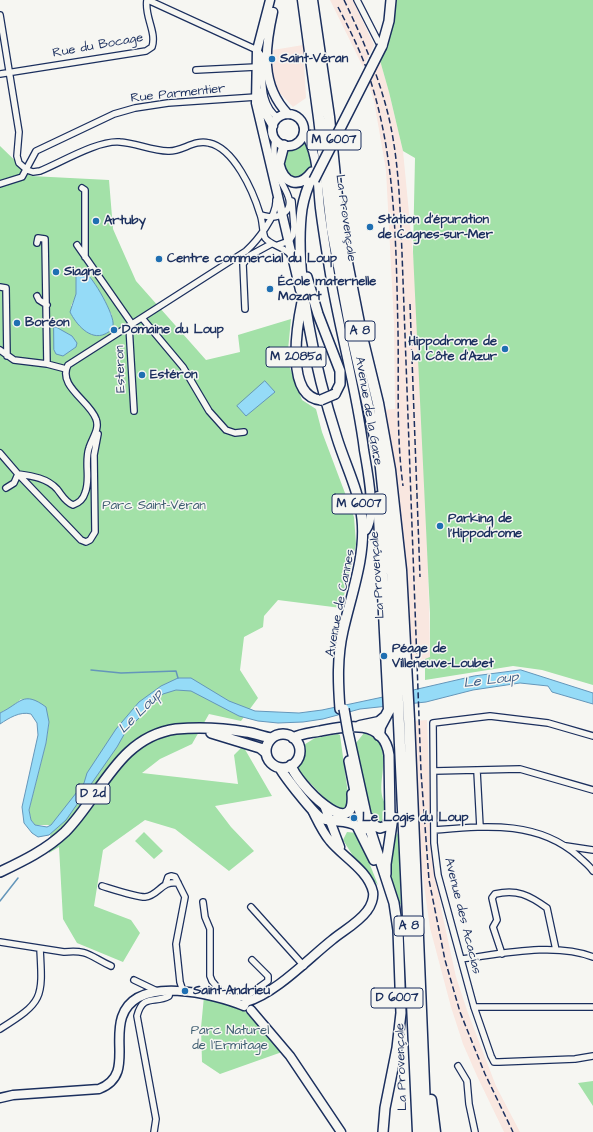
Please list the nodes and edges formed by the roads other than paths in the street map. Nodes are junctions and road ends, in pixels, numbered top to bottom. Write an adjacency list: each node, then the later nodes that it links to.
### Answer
1 (147, 0): 10 (street); 13 (street, Rue du Bocage)
2 (270, 0): 10 (main road, M 2085a)
3 (275, 0): 17 (main road)
4 (303, 0): 55 (highway, La Provençale / A 8)
5 (312, 0): 63 (highway, La Provençale / A 8)
6 (357, 0): 9 (street)
7 (389, 0): 9 (main road, Avenue de Cannes / M 6007)
8 (0, 15): 13 (street)
9 (381, 46): 25 (main road, Avenue de Cannes / M 6007, bridge); 25 (main road, Avenue de Cannes / M 6007, bridge)
10 (257, 50): 11 (main road, M 2085a); 18 (street)
11 (256, 66): 12 (street); 15 (main road, M 2085a)
12 (196, 70)
13 (10, 72): 14 (street, Rue du Bocage); 24 (street)
14 (0, 74)
15 (255, 82): 16 (main road, M 2085a); 19 (main road)
16 (256, 97): 24 (street, Rue Parmentier); 26 (main road, M 2085a)
17 (288, 114): 18 (main road); 20 (main road)
18 (278, 118): 19 (main road)
19 (273, 126): 21 (main road)
20 (304, 132): 22 (main road); 62 (main road, Avenue de la Gare)
21 (275, 139): 22 (main road); 29 (street)
22 (284, 145): 23 (main road)
23 (280, 167): 25 (main road); 34 (street)
24 (27, 170): 27 (street); 30 (street)
25 (315, 172): 42 (main road, Avenue de Cannes / M 6007); 50 (main road, Avenue de Cannes / M 6007)
26 (275, 181): 29 (main road, M 2085a); 31 (street)
27 (0, 184)
28 (82, 188): 40 (street)
29 (282, 214): 31 (street); 34 (main road, M 2085a)
30 (261, 215): 31 (street); 32 (street)
31 (271, 218): 32 (street)
32 (263, 231): 33 (street); 36 (street)
33 (266, 239): 36 (street); 37 (street)
34 (289, 242): 39 (street); 41 (main road, M 2085a)
35 (37, 243): 46 (street)
36 (254, 244): 48 (street)
37 (271, 244): 39 (street); 47 (street)
38 (77, 245): 40 (street)
39 (278, 245): 41 (street)
40 (85, 257): 49 (street)
41 (292, 257): 45 (main road, M 2085a)
42 (307, 277): 45 (main road, M 2085a, bridge); 62 (main road, Avenue de Cannes / M 6007)
43 (0, 287): 52 (street)
44 (38, 296): 46 (street)
45 (302, 302): 50 (main road)
46 (47, 305): 53 (street)
47 (245, 309)
48 (142, 318): 49 (street); 58 (street)
49 (131, 325): 54 (street); 56 (street, Esteron)
50 (309, 326): 64 (main road, Avenue de Cannes / M 6007)
51 (0, 350): 52 (street)
52 (7, 356): 53 (street)
53 (47, 364): 54 (street)
54 (66, 369): 57 (street)
55 (369, 405): 63 (highway, La Provençale / A 8); 66 (highway)
56 (134, 411)
57 (97, 427): 60 (street); 60 (street)
58 (244, 432)
59 (0, 453): 60 (street)
60 (18, 474): 61 (street)
61 (6, 488)
62 (366, 530): 64 (main road, Avenue de Cannes / M 6007)
63 (401, 662): 67 (highway, La Provençale / A 8)
64 (340, 686): 65 (main road, Avenue de Cannes / M 6007)
65 (342, 709): 71 (main road, Avenue de Cannes / D 6007, bridge)
66 (388, 712): 68 (highway); 72 (highway)
67 (404, 720): 122 (highway, La Provençale / A 8); 130 (highway, La Provençale / A 8)
68 (360, 726): 70 (main road); 72 (main road)
69 (190, 729): 74 (main road, D 2d); 77 (main road, D 2d); 99 (main road, D 2d)
70 (316, 732): 75 (main road); 76 (main road)
71 (346, 732): 82 (main road, Avenue de Cannes / D 6007); 87 (main road, Avenue de Cannes / D 6007)
72 (379, 735): 84 (main road)
73 (593, 736): 80 (street, Avenue des Acacias)
74 (272, 738): 75 (main road); 77 (main road)
75 (293, 738): 76 (main road)
76 (299, 747): 78 (main road)
77 (266, 753): 79 (main road)
78 (291, 765): 79 (main road); 85 (main road)
79 (280, 768): 86 (main road)
80 (434, 771): 81 (street); 91 (street, Avenue des Acacias)
81 (477, 771): 83 (street); 90 (street)
82 (351, 777): 88 (main road); 97 (main road, Avenue de Cannes / D 6007)
83 (593, 790)
84 (390, 793): 87 (main road); 101 (main road)
85 (324, 805): 88 (main road); 89 (main road)
86 (311, 808): 89 (main road); 92 (main road)
87 (366, 811): 101 (main road, Avenue de Cannes / D 6007)
88 (342, 818): 89 (main road); 93 (main road); 97 (main road)
89 (329, 820): 92 (main road); 93 (main road)
90 (480, 827): 91 (street); 94 (street)
91 (435, 830): 109 (street, Avenue des Acacias)
92 (323, 831): 93 (main road); 96 (main road)
93 (333, 832): 96 (main road)
94 (566, 846): 95 (street); 98 (street)
95 (593, 850)
96 (343, 853): 112 (main road)
97 (376, 865): 128 (main road, D 6007)
98 (593, 871)
99 (0, 872)
100 (102, 886): 116 (street)
101 (390, 891): 129 (main road, Avenue de Cannes / D 6007)
102 (202, 902): 117 (street)
103 (252, 907): 112 (street)
104 (0, 942): 105 (street)
105 (40, 949): 111 (street); 121 (street)
106 (556, 950): 107 (street); 107 (street); 108 (street)
107 (502, 954): 109 (street)
108 (593, 958)
109 (462, 959): 120 (street, Avenue des Acacias)
110 (252, 960): 117 (street)
111 (110, 966)
112 (304, 966): 118 (main road)
113 (134, 980): 114 (street)
114 (157, 991): 115 (main road); 125 (main road)
115 (170, 991): 116 (main road); 126 (street)
116 (184, 991): 117 (main road)
117 (226, 997): 118 (main road)
118 (251, 1004): 127 (main road)
119 (593, 1007): 120 (street)
120 (474, 1008): 123 (street, Avenue des Acacias)
121 (0, 1029)
122 (422, 1045): 131 (highway, La Provençale / A 8); 132 (highway)
123 (593, 1056)
124 (458, 1066): 133 (street)
125 (0, 1098)
126 (154, 1132)
127 (341, 1132)
128 (378, 1132)
129 (383, 1132)
130 (418, 1132)
131 (426, 1132)
132 (435, 1132)
133 (475, 1132)

